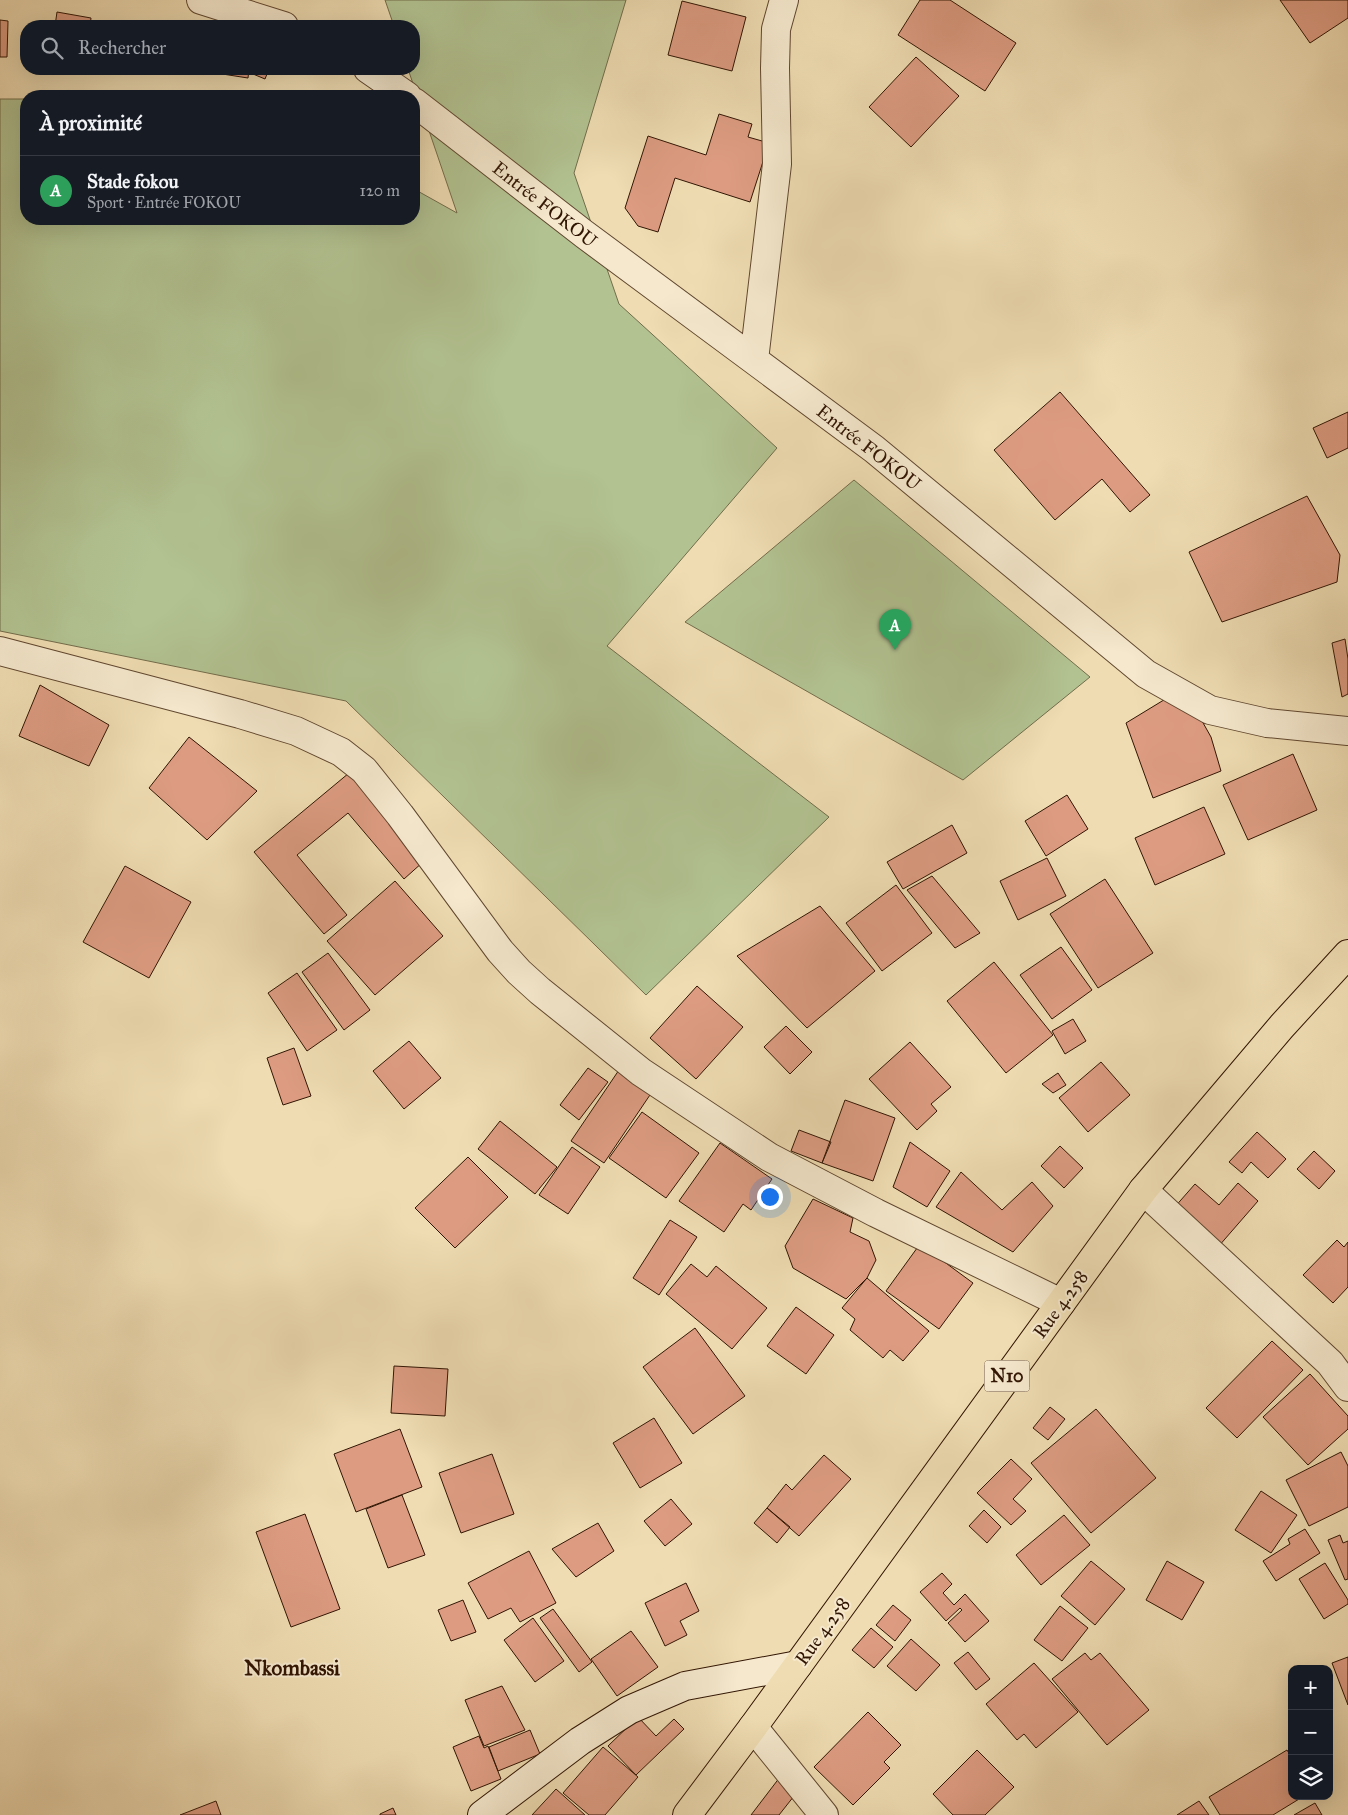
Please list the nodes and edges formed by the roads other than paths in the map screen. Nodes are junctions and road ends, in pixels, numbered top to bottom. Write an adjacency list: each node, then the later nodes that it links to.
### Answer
1 (201, 0): 3 (street)
2 (784, 0): 7 (street)
3 (265, 20)
4 (377, 75): 5 (street)
5 (398, 90)
6 (420, 107): 7 (street, Entrée FOKOU)
7 (754, 360): 9 (street, Entrée FOKOU)
8 (0, 651): 12 (street)
9 (1348, 731)
10 (1348, 954): 11 (highway, Rue 4.258 / N10)
11 (1143, 1190): 12 (highway, Rue 4.258 / N10); 13 (street)
12 (1061, 1303): 14 (highway, Rue 4.258 / N10)
13 (1348, 1387)
14 (798, 1665): 15 (highway, Rue 4.258 / N10); 16 (street)
15 (753, 1727): 17 (highway, Rue 4.258 / N10); 18 (street)
16 (482, 1815)
17 (687, 1815)
18 (824, 1815)

